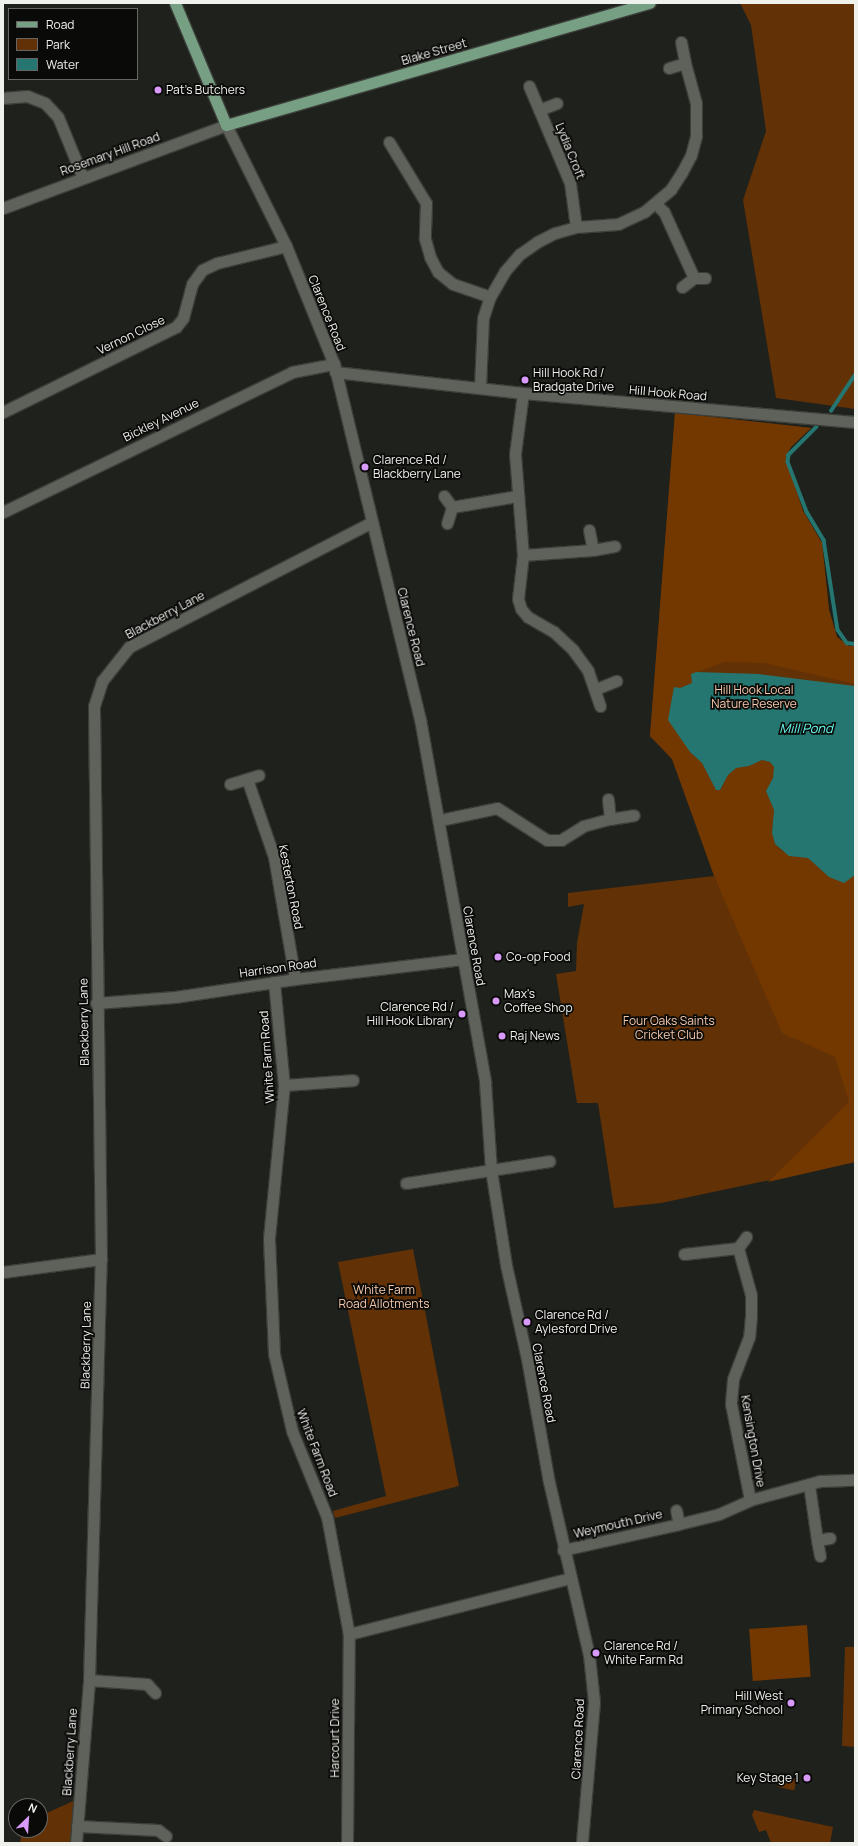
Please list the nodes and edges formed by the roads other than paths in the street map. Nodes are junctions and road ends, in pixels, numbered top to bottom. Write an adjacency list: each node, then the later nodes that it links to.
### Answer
1 (175, 3): 10 (main road)
2 (650, 3): 10 (main road, Blake Street)
3 (681, 42): 4 (street)
4 (685, 63): 5 (street); 13 (street)
5 (669, 68)
6 (529, 86): 9 (street, Lydia Croft)
7 (3, 98): 12 (street)
8 (557, 104): 9 (street)
9 (539, 110): 15 (street, Lydia Croft)
10 (226, 125): 12 (street, Rosemary Hill Road); 16 (street, Clarence Road)
11 (389, 142): 20 (street)
12 (83, 178): 14 (street, Rosemary Hill Road)
13 (656, 204): 15 (street); 17 (street)
14 (3, 208)
15 (576, 227): 20 (street)
16 (286, 246): 21 (street, Clarence Road); 24 (street, Vernon Close)
17 (694, 278): 18 (street); 19 (street)
18 (705, 278)
19 (682, 287)
20 (490, 297): 22 (street)
21 (335, 368): 22 (street, Hill Hook Road); 29 (street, Bickley Avenue); 30 (street, Clarence Road)
22 (480, 387): 23 (street, Hill Hook Road)
23 (523, 392): 25 (street, Hill Hook Road); 27 (street)
24 (3, 412)
25 (855, 422)
26 (444, 496): 28 (street)
27 (517, 496): 28 (street); 35 (street)
28 (452, 507): 31 (street)
29 (3, 512)
30 (372, 522): 45 (street, Clarence Road); 49 (street, Blackberry Lane)
31 (446, 523)
32 (589, 530): 34 (street)
33 (615, 546): 34 (street)
34 (593, 550): 35 (street)
35 (523, 555): 37 (street)
36 (616, 681): 37 (street)
37 (596, 689): 38 (street)
38 (600, 706)
39 (259, 775): 40 (street)
40 (247, 779): 41 (street); 47 (street, Kesterton Road)
41 (230, 784)
42 (608, 799): 44 (street)
43 (634, 815): 44 (street)
44 (610, 819): 45 (street)
45 (440, 820): 46 (street, Clarence Road)
46 (463, 959): 47 (street, Harrison Road); 53 (street, Clarence Road)
47 (295, 978): 48 (street, Harrison Road)
48 (274, 982): 49 (street, Harrison Road); 51 (street, White Farm Road)
49 (96, 1003): 58 (street, Blackberry Lane)
50 (353, 1080): 51 (street)
51 (284, 1085): 70 (street, White Farm Road)
52 (549, 1161): 53 (street)
53 (491, 1170): 54 (street); 67 (street, Clarence Road)
54 (406, 1183)
55 (746, 1237): 56 (street)
56 (738, 1248): 57 (street); 62 (street, Kensington Drive)
57 (684, 1254)
58 (101, 1259): 59 (street); 71 (street, Blackberry Lane)
59 (3, 1272)
60 (855, 1480): 61 (street, Weymouth Drive)
61 (809, 1485): 62 (street, Weymouth Drive); 66 (street)
62 (750, 1500): 64 (street, Weymouth Drive)
63 (676, 1510): 64 (street, Weymouth Drive)
64 (679, 1524): 67 (street, Weymouth Drive)
65 (830, 1538): 66 (street)
66 (817, 1540): 68 (street)
67 (563, 1550): 69 (street, Clarence Road)
68 (820, 1556)
69 (570, 1578): 70 (street); 77 (street, Clarence Road)
70 (349, 1634): 76 (street, Harcourt Drive)
71 (89, 1680): 72 (street); 73 (street, Blackberry Lane)
72 (155, 1693)
73 (78, 1826): 74 (street); 75 (street, Blackberry Lane)
74 (166, 1836)
75 (76, 1843)
76 (347, 1843)
77 (582, 1843)

